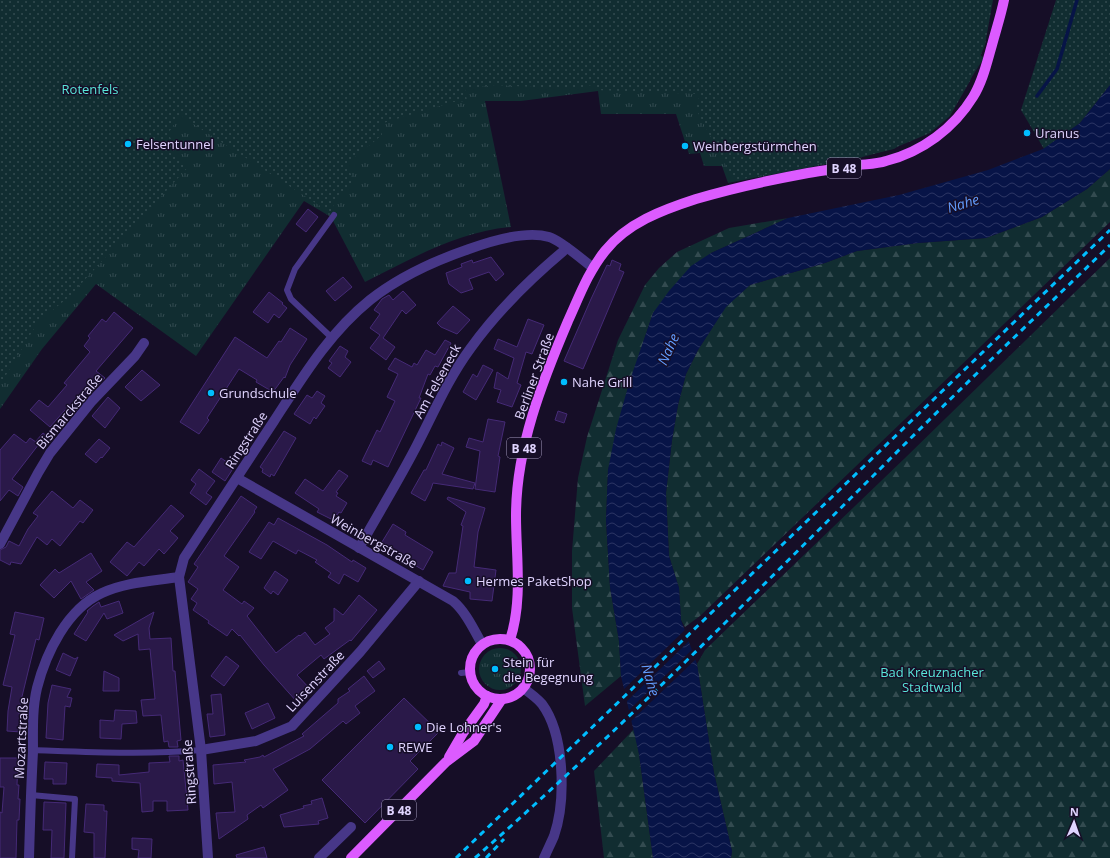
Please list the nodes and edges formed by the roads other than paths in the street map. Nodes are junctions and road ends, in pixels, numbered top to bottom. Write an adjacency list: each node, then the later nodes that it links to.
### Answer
1 (1004, 0): 4 (main road, B 48)
2 (334, 215): 5 (lane)
3 (567, 248): 4 (street, Ringstraße); 5 (street, Ringstraße); 9 (street, Am Felseneck)
4 (593, 268): 12 (main road, Berliner Straße / B 48)
5 (332, 338): 7 (street, Ringstraße)
6 (144, 343): 8 (street, Bismarckstraße)
7 (237, 478): 9 (street, Weinbergstraße); 10 (street, Ringstraße)
8 (0, 544)
9 (359, 548): 11 (street, Weinbergstraße)
10 (179, 577): 17 (street, Mozartstraße); 18 (street, Ringstraße)
11 (419, 581): 13 (street, Weinbergstraße); 18 (street, Luisenstraße)
12 (510, 640): 13 (main road); 14 (main road)
13 (482, 644): 15 (main road)
14 (523, 688): 16 (main road); 27 (street)
15 (487, 696): 16 (main road); 19 (main road, B 48)
16 (502, 699): 19 (main road, B 48)
17 (33, 750): 18 (lane); 20 (street, Mozartstraße)
18 (201, 750): 24 (street, Ringstraße)
19 (446, 762): 26 (main road, B 48)
20 (31, 796): 22 (street, Mozartstraße); 23 (lane, Mozartstraße)
21 (351, 827): 25 (street)
22 (29, 858)
23 (72, 858)
24 (208, 858)
25 (319, 858)
26 (352, 858)
27 (544, 858)

